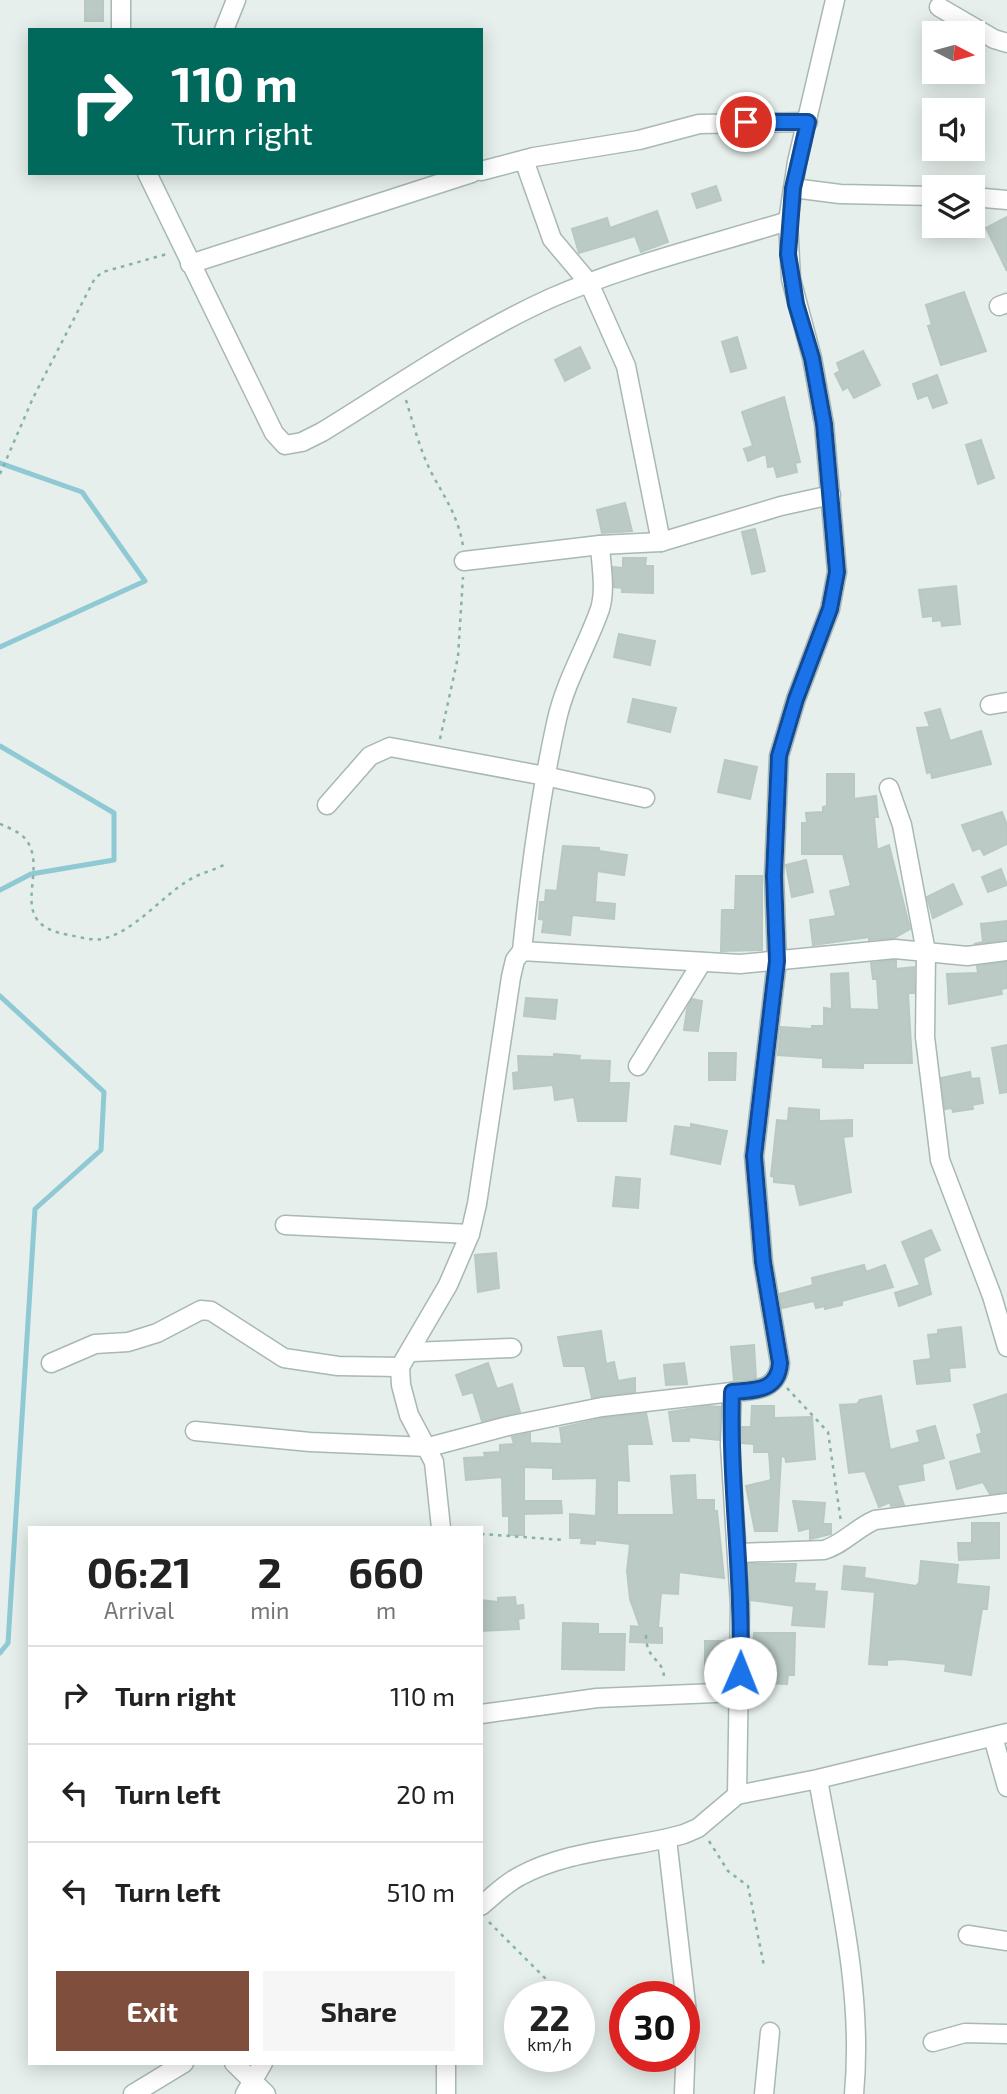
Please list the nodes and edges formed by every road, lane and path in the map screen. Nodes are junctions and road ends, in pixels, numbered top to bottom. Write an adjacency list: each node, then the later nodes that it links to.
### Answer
1 (121, 0): 5 (street)
2 (236, 0): 6 (street)
3 (835, 0): 8 (street)
4 (939, 7): 7 (street)
5 (121, 28)
6 (225, 28)
7 (1007, 43)
8 (808, 122): 9 (street); 14 (street)
9 (524, 160): 10 (street); 21 (street)
10 (483, 170)
11 (149, 175): 15 (street)
12 (158, 175): 15 (street)
13 (465, 175): 20 (street)
14 (793, 188): 16 (street); 19 (street)
15 (157, 194): 20 (street)
16 (922, 196)
17 (985, 198): 18 (street)
18 (1007, 200)
19 (788, 221): 21 (street); 24 (street)
20 (187, 257): 22 (street); 23 (path)
21 (589, 283): 22 (street); 25 (street)
22 (401, 383): 27 (path)
23 (0, 474)
24 (831, 495): 25 (street); 38 (street)
25 (661, 542): 26 (street)
26 (600, 545): 27 (street); 29 (street)
27 (464, 561): 28 (path)
28 (438, 754): 29 (street); 32 (street)
29 (545, 776): 31 (street); 35 (street)
30 (889, 788): 37 (street)
31 (645, 798)
32 (327, 805)
33 (0, 824): 34 (path)
34 (228, 863)
35 (522, 951): 39 (street); 42 (street)
36 (1007, 951): 37 (street)
37 (926, 953): 38 (street); 43 (street)
38 (777, 961): 39 (street); 48 (street)
39 (702, 962): 40 (street)
40 (638, 1066)
41 (285, 1225): 42 (street)
42 (470, 1234): 45 (street)
43 (1007, 1347)
44 (512, 1348): 45 (street)
45 (412, 1352): 47 (street)
46 (51, 1363): 47 (street)
47 (400, 1367): 51 (street)
48 (779, 1377): 49 (street); 56 (path)
49 (732, 1392): 51 (street); 57 (street)
50 (195, 1431): 51 (street)
51 (429, 1447): 53 (street)
52 (1007, 1503): 56 (street)
53 (441, 1526)
54 (483, 1534): 55 (path)
55 (564, 1540)
56 (842, 1542): 57 (street)
57 (739, 1553): 59 (street)
58 (646, 1635): 60 (path)
59 (739, 1692): 60 (street); 65 (street)
60 (665, 1694): 61 (street)
61 (483, 1714)
62 (1000, 1735): 63 (street); 64 (street)
63 (818, 1779): 65 (street); 86 (street)
64 (1007, 1787)
65 (737, 1795): 66 (street)
66 (698, 1828): 67 (street); 71 (path)
67 (667, 1839): 68 (street); 84 (street)
68 (484, 1913): 72 (path)
69 (968, 1935): 70 (street)
70 (1007, 1941)
71 (764, 1966)
72 (549, 1981)
73 (770, 2032): 85 (street)
74 (1007, 2034): 75 (street)
75 (933, 2042)
76 (181, 2065): 81 (street)
77 (235, 2065): 80 (street)
78 (262, 2065): 80 (street)
79 (446, 2065): 83 (street)
80 (248, 2087): 82 (street)
81 (133, 2094)
82 (266, 2094)
83 (446, 2094)
84 (684, 2094)
85 (764, 2094)
86 (854, 2094)

